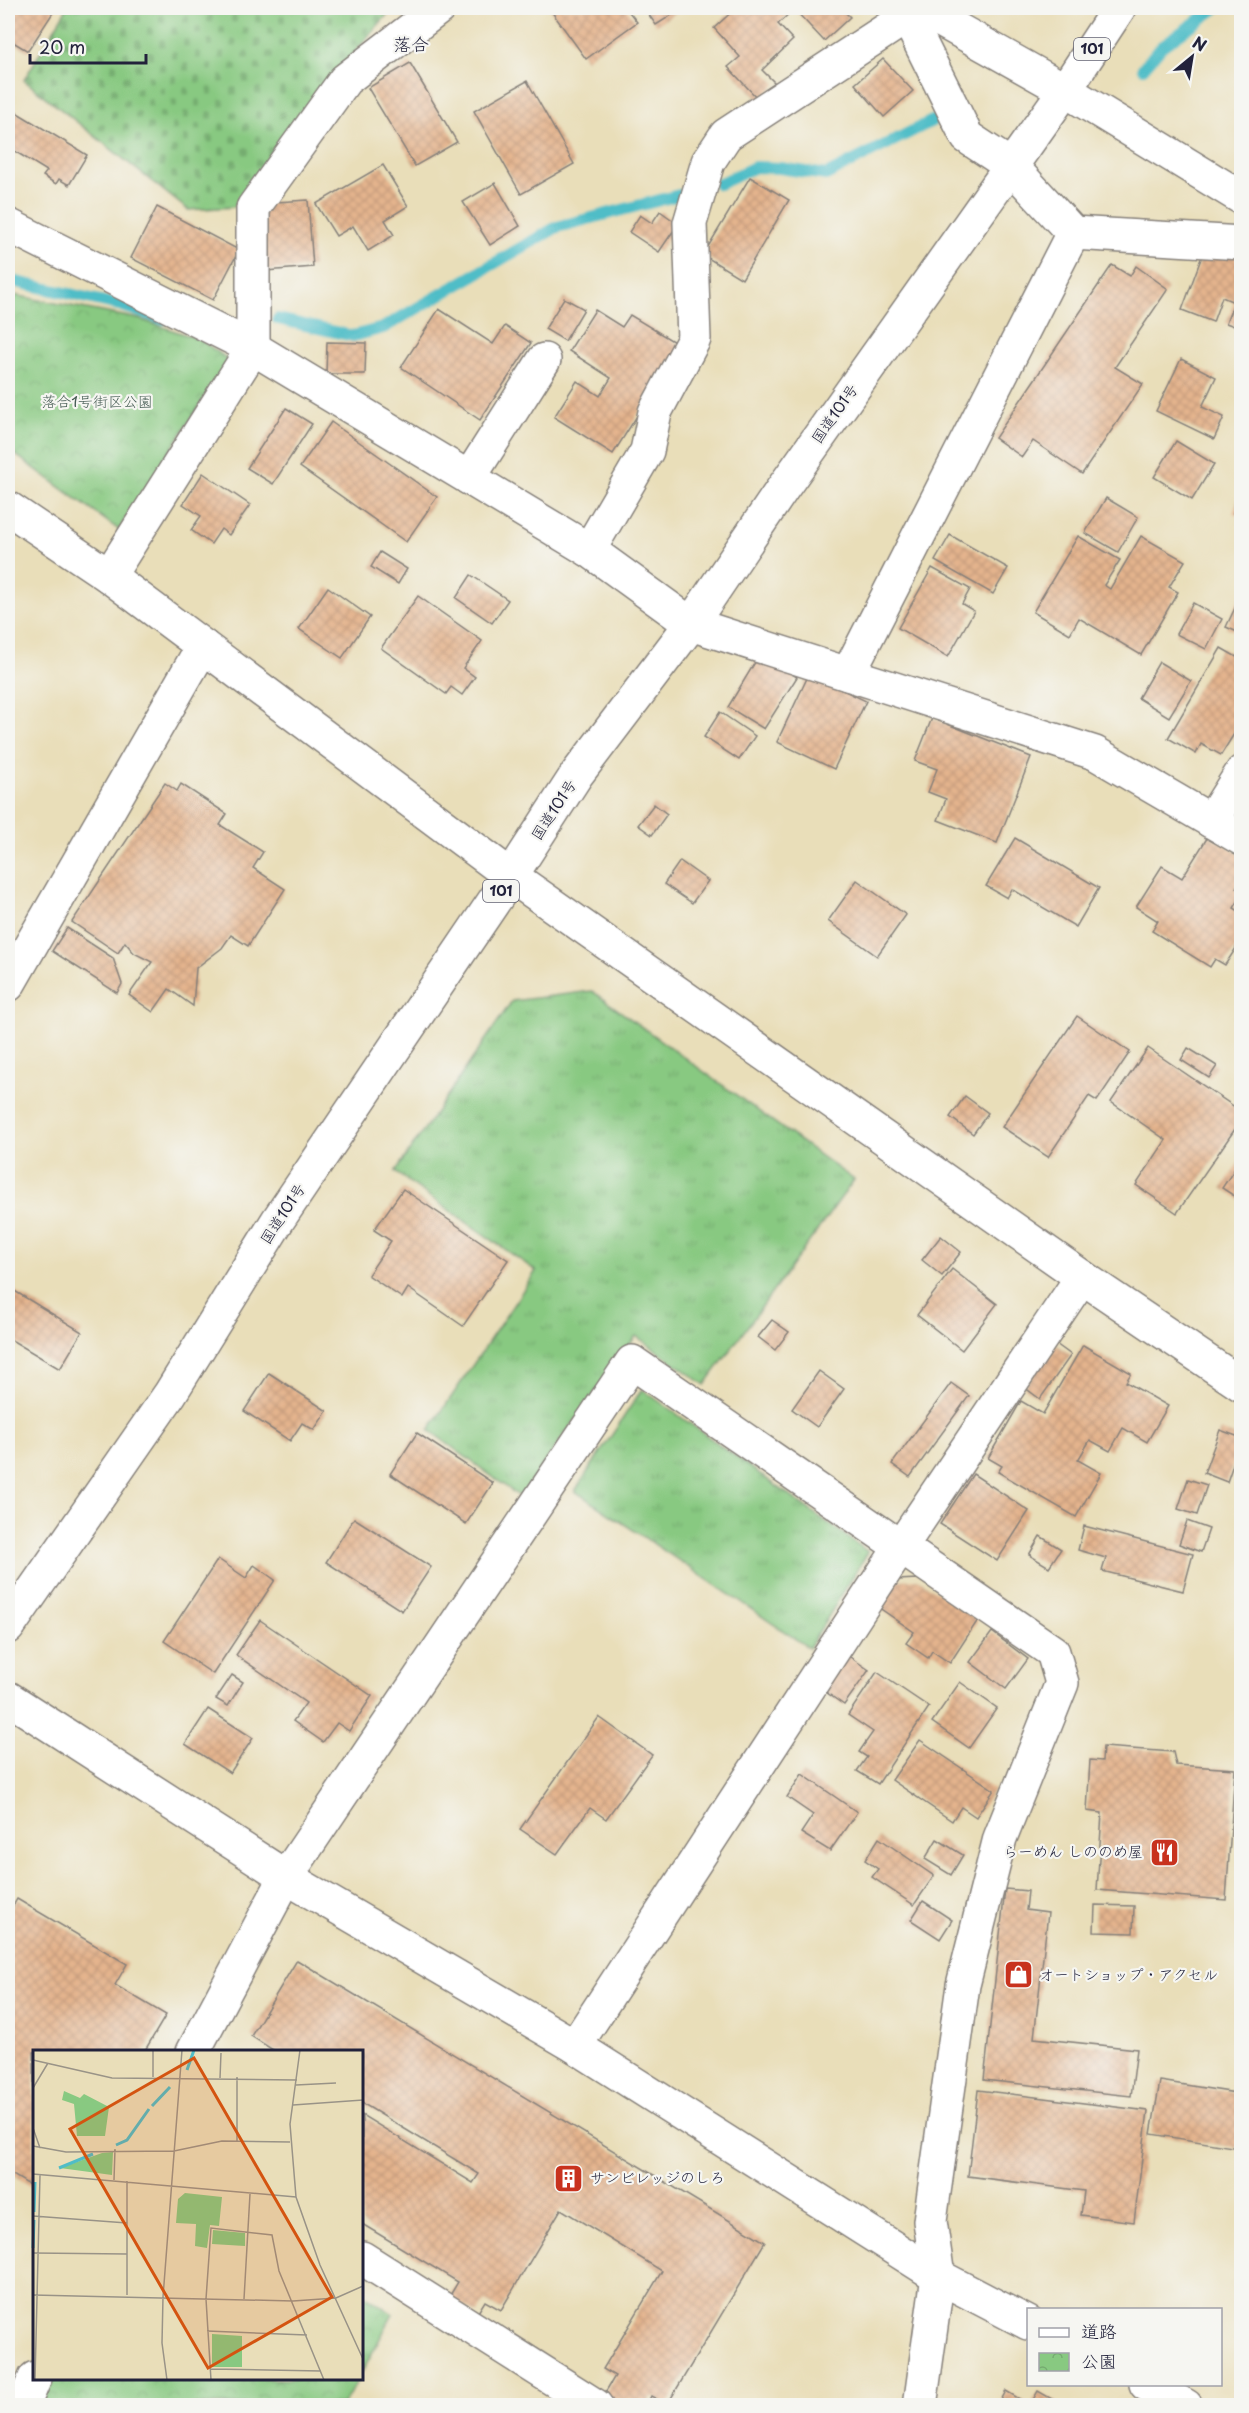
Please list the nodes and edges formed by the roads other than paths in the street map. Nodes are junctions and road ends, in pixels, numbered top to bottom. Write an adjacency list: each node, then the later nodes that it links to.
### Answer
1 (439, 8): 10 (main road)
2 (1119, 8): 4 (main road, 国道101号 / 101)
3 (915, 11): 4 (main road); 5 (main road); 14 (main road)
4 (1065, 90): 5 (main road, 国道101号 / 101); 6 (main road)
5 (1011, 166): 8 (main road); 16 (main road, 国道101号 / 101)
6 (1242, 198)
7 (8, 225): 10 (main road)
8 (1073, 232): 9 (main road); 18 (main road)
9 (1242, 243)
10 (253, 348): 12 (main road); 15 (main road)
11 (544, 360): 12 (main road)
12 (469, 478): 14 (main road)
13 (8, 508): 15 (main road)
14 (588, 550): 16 (main road)
15 (109, 576): 17 (main road)
16 (691, 624): 18 (main road); 22 (main road, 国道101号 / 101)
17 (203, 646): 22 (main road); 23 (main road)
18 (848, 674): 20 (main road)
19 (1242, 772): 20 (main road)
20 (1211, 821): 21 (main road)
21 (1242, 839)
22 (511, 876): 24 (main road); 27 (main road, 国道101号 / 101)
23 (12, 966)
24 (1082, 1277): 25 (main road); 26 (main road)
25 (1242, 1385)
26 (900, 1548): 29 (main road); 30 (main road); 33 (main road)
27 (8, 1627)
28 (8, 1698): 29 (main road)
29 (286, 1876): 30 (main road); 31 (main road)
30 (575, 2046): 33 (main road)
31 (194, 2050)
32 (363, 2259): 38 (main road)
33 (938, 2276): 34 (main road); 39 (main road)
34 (1027, 2322)
35 (35, 2380): 37 (main road)
36 (1148, 2386): 40 (main road)
37 (23, 2406)
38 (596, 2406)
39 (921, 2406)
40 (1186, 2406)

